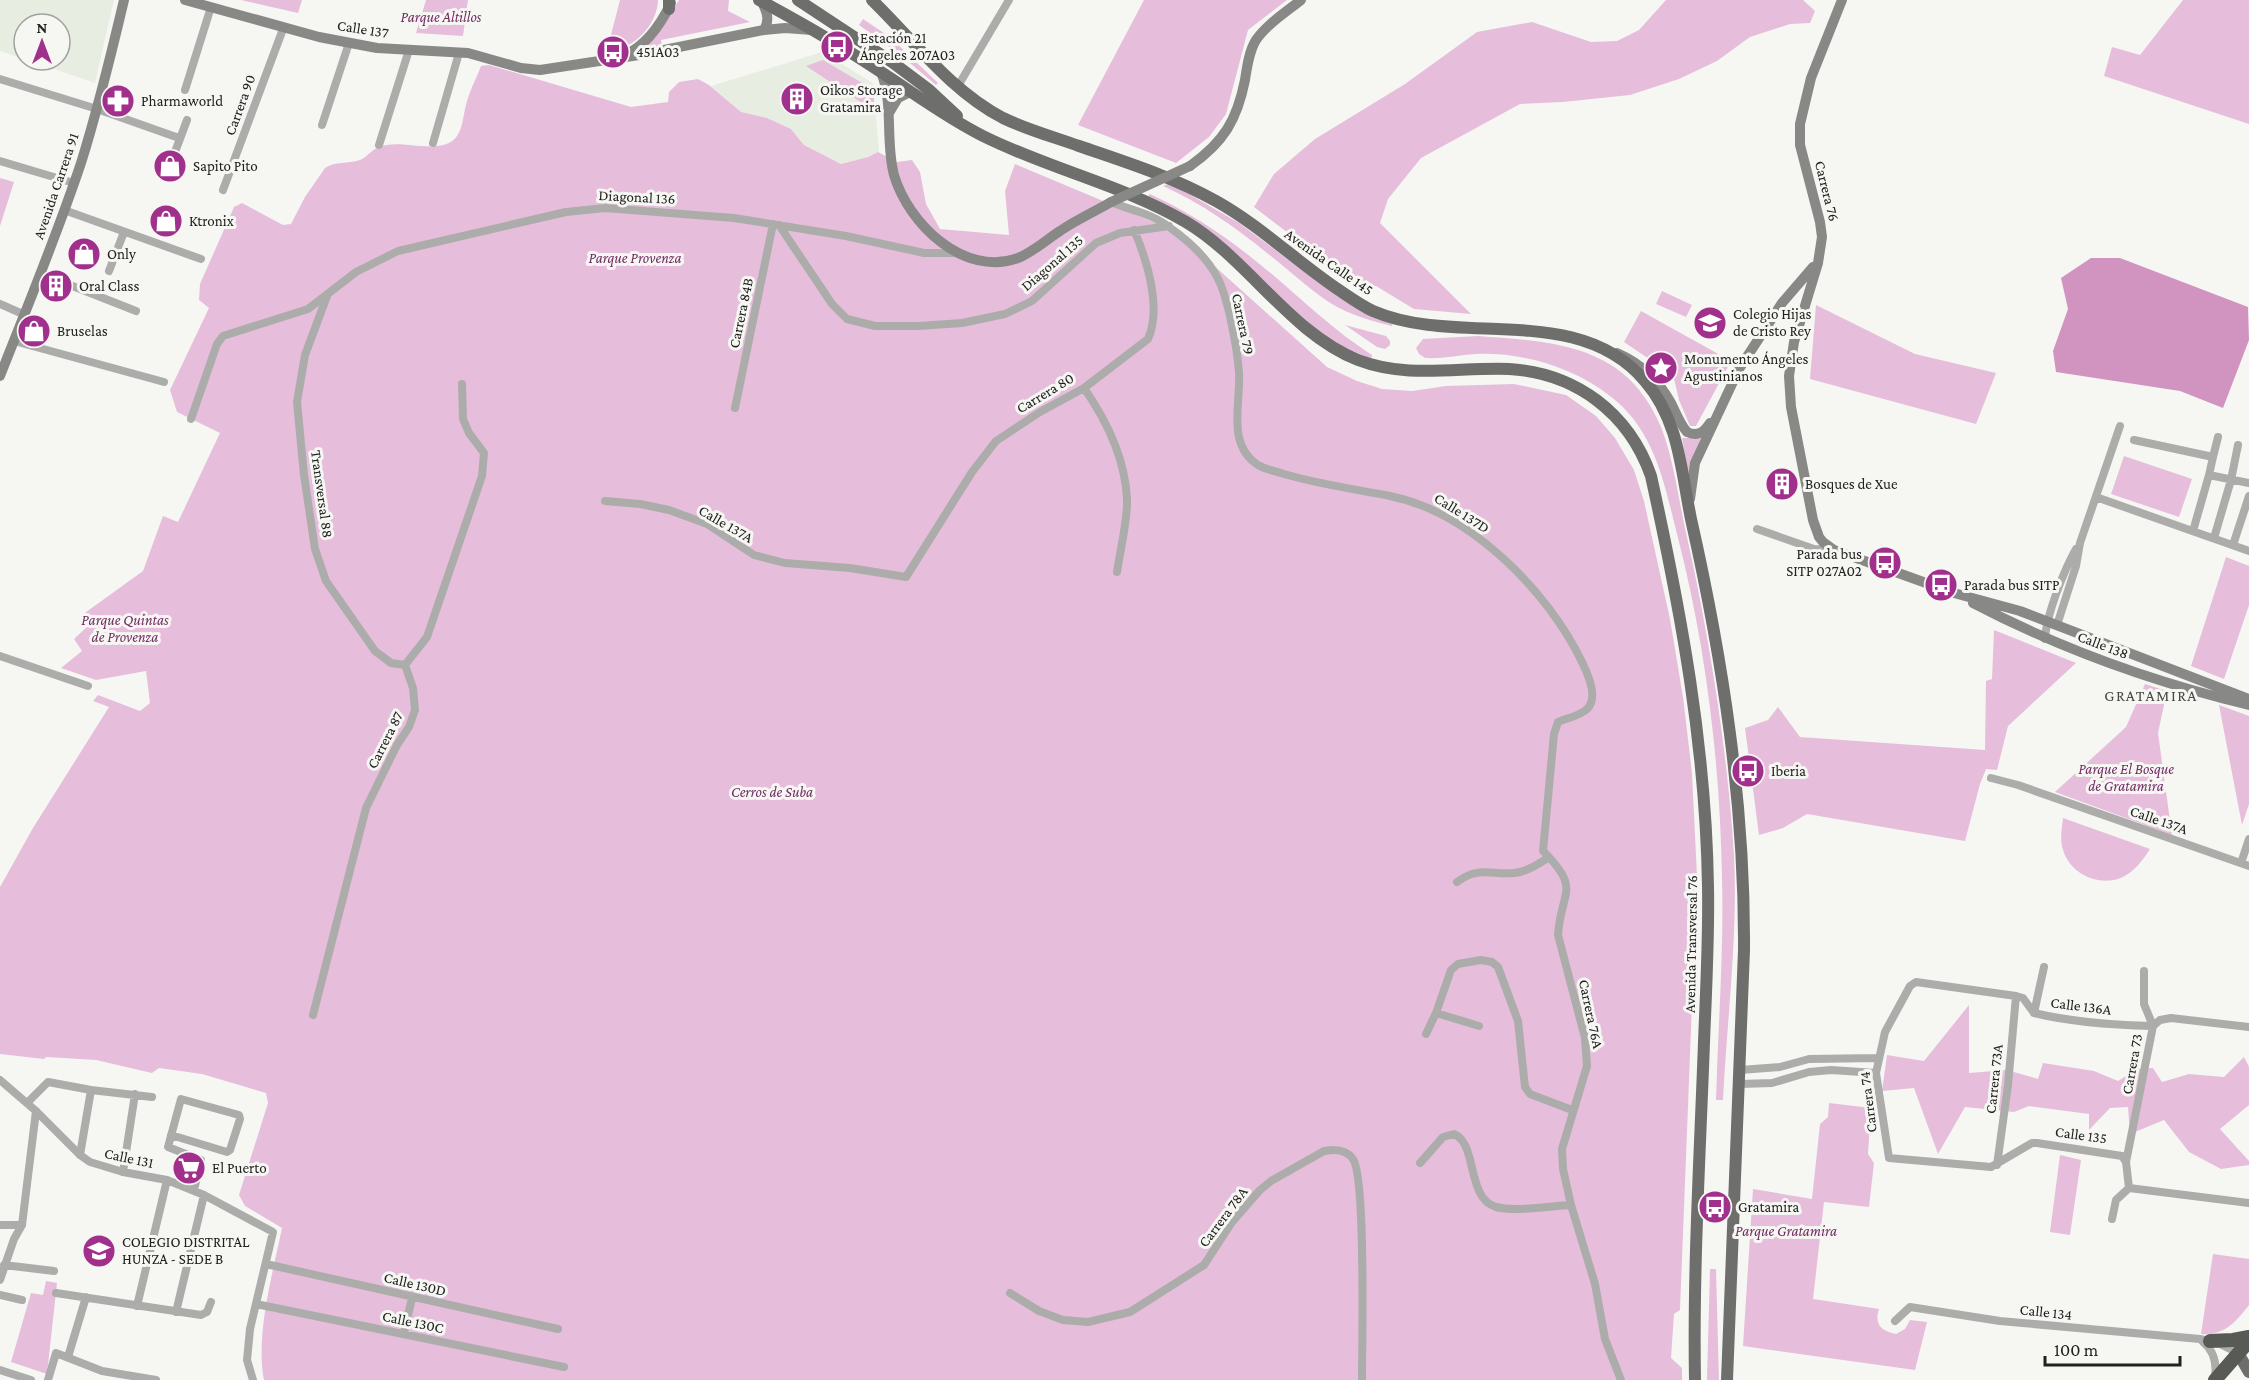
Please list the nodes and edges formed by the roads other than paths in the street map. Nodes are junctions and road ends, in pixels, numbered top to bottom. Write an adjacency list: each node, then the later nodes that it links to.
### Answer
1 (124, 0): 25 (main road, Avenida Carrera 91)
2 (185, 0): 11 (main road, Calle 137)
3 (798, 0): 30 (main road)
4 (860, 0): 13 (main road, Avenida Calle 145)
5 (872, 0): 13 (main road, Avenida Calle 145)
6 (1009, 0): 22 (street)
7 (1300, 0): 37 (main road, bridge)
8 (1842, 0): 45 (main road, Carrera 76)
9 (760, 1): 14 (main road); 15 (main road)
10 (670, 3): 19 (main road, Calle 137)
11 (212, 7): 12 (main road, Calle 137); 23 (street)
12 (283, 28): 16 (main road, Calle 137); 36 (street, Carrera 90)
13 (899, 28): 22 (main road, Avenida Calle 145)
14 (764, 30): 15 (main road, Calle 137); 19 (main road, Calle 137)
15 (813, 30): 20 (main road)
16 (349, 43): 17 (main road, Calle 137); 28 (street)
17 (410, 50): 18 (main road, Calle 137); 32 (street)
18 (459, 52): 19 (main road, Calle 137); 31 (street)
19 (610, 60)
20 (881, 72): 24 (main road); 26 (main road, Diagonal 136)
21 (0, 80): 25 (street)
22 (958, 86): 55 (main road, Avenida Calle 145)
23 (186, 90)
24 (910, 92): 26 (main road); 30 (main road)
25 (97, 109): 29 (street); 35 (main road, Avenida Carrera 91)
26 (888, 116): 43 (main road, Diagonal 136)
27 (187, 120): 29 (street)
28 (322, 125)
29 (179, 138): 34 (street)
30 (987, 138): 167 (main road, Avenida Transversal 76)
31 (433, 143)
32 (379, 145)
33 (0, 161): 35 (street)
34 (166, 176)
35 (74, 183): 38 (main road, Avenida Carrera 91)
36 (223, 190)
37 (1108, 203): 40 (street, Carrera 79); 43 (main road, Diagonal 136)
38 (64, 210): 42 (street); 47 (main road, Avenida Carrera 91)
39 (776, 224): 41 (street, Diagonal 135); 43 (street, Diagonal 136); 48 (street, Diagonal 136); 61 (street, Carrera 84B)
40 (1169, 226): 41 (street, Diagonal 135); 68 (street, Carrera 79)
41 (1134, 230): 59 (street, Carrera 80)
42 (124, 232): 44 (street); 46 (street)
43 (960, 253)
44 (201, 259)
45 (1818, 262): 49 (main road); 52 (main road, Carrera 76)
46 (109, 272)
47 (42, 274): 51 (street); 53 (main road, Avenida Carrera 91)
48 (328, 295): 62 (street, Diagonal 136); 89 (street, Transversal 88)
49 (1782, 303): 52 (main road); 60 (main road)
50 (0, 304): 53 (street)
51 (136, 311)
52 (1802, 312): 80 (main road, Carrera 76)
53 (25, 315): 54 (main road, Avenida Carrera 91)
54 (15, 341): 56 (main road, Avenida Carrera 91); 57 (street)
55 (1604, 348): 60 (main road); 75 (main road, Avenida Calle 145)
56 (1, 372)
57 (164, 382)
58 (462, 384): 89 (street)
59 (1084, 388): 82 (street); 83 (street, Carrera 80)
60 (1724, 403): 75 (main road)
61 (735, 408)
62 (191, 419)
63 (2120, 426): 73 (street)
64 (2218, 437): 67 (street)
65 (2133, 440): 67 (street)
66 (2238, 445): 70 (street)
67 (2213, 457): 69 (street)
68 (1261, 466): 93 (street, Calle 137D)
69 (2209, 475): 70 (street); 77 (street)
70 (2231, 480): 71 (street); 78 (street)
71 (2249, 483)
72 (2249, 496): 79 (street)
73 (2096, 497): 77 (street); 85 (street)
74 (605, 501): 83 (street, Calle 137A)
75 (1690, 513): 111 (main road)
76 (1758, 529): 80 (street, Calle 138)
77 (2193, 531): 78 (street)
78 (2214, 538): 79 (street)
79 (2233, 545): 81 (street)
80 (1834, 550): 84 (main road, Calle 138)
81 (2249, 551)
82 (1117, 572)
83 (906, 577)
84 (1954, 593): 85 (main road, Calle 138); 85 (main road, Calle 138)
85 (2049, 628): 86 (main road, Calle 138); 88 (main road, Calle 138)
86 (2110, 645): 88 (main road); 91 (main road, Calle 138)
87 (0, 656): 90 (street)
88 (2104, 662): 92 (main road, Calle 138)
89 (405, 665): 104 (street, Carrera 87)
90 (84, 686)
91 (2249, 699)
92 (2249, 705)
93 (1587, 710): 96 (street, Carrera 76A)
94 (1991, 778): 97 (street, Calle 137A)
95 (2249, 839): 97 (street)
96 (1549, 857): 98 (street); 120 (street, Carrera 76A)
97 (2245, 865)
98 (1457, 882)
99 (2044, 967): 102 (street)
100 (2144, 971): 106 (street, Carrera 73)
101 (2016, 996): 102 (street, Calle 136A); 110 (street, Carrera 74); 126 (street, Carrera 73A)
102 (2034, 1012): 106 (street, Calle 136A)
103 (1436, 1013): 105 (street); 108 (street); 120 (street)
104 (313, 1014)
105 (1479, 1026)
106 (2153, 1026): 107 (street, Calle 136A); 124 (street, Carrera 73)
107 (2249, 1027)
108 (1426, 1034)
109 (1833, 1058): 110 (street); 111 (street); 112 (street)
110 (1878, 1058): 113 (street, Carrera 74)
111 (1740, 1070): 115 (main road)
112 (1831, 1070): 113 (street); 115 (street)
113 (1876, 1073): 126 (street, Carrera 74)
114 (0, 1080): 119 (street, Calle 131)
115 (1740, 1083): 168 (main road)
116 (91, 1090): 117 (street); 119 (street); 123 (street)
117 (135, 1094): 118 (street); 127 (street)
118 (152, 1097)
119 (27, 1103): 121 (street, Calle 131)
120 (1572, 1110): 133 (street, Carrera 76A)
121 (36, 1111): 123 (street, Calle 131); 136 (street)
122 (171, 1135): 122 (street); 130 (street)
123 (80, 1155): 127 (street, Calle 131)
124 (2126, 1162): 126 (street, Calle 135); 129 (street)
125 (1420, 1163): 133 (street)
126 (1997, 1165)
127 (123, 1172): 128 (street, Calle 131)
128 (167, 1180): 130 (street, Calle 131); 149 (street)
129 (2129, 1188): 132 (street); 134 (street)
130 (194, 1190): 131 (street, Calle 131)
131 (204, 1195): 138 (street, Calle 131); 150 (street)
132 (2249, 1203)
133 (1571, 1205): 166 (street, Carrera 76A)
134 (2112, 1219)
135 (0, 1225): 136 (street)
136 (22, 1225): 137 (street)
137 (4, 1264): 139 (street); 140 (street)
138 (266, 1264): 145 (street, Calle 130D); 148 (street)
139 (54, 1271)
140 (0, 1280)
141 (56, 1293): 144 (street)
142 (1010, 1293): 165 (street, Carrera 78A)
143 (0, 1295): 146 (street)
144 (86, 1297): 149 (street); 157 (street)
145 (412, 1298): 152 (street, Calle 130D); 153 (street)
146 (22, 1300)
147 (211, 1302): 150 (street)
148 (256, 1304): 153 (street, Calle 130C); 164 (street)
149 (136, 1306): 150 (street)
150 (176, 1312)
151 (1895, 1321): 155 (street, Calle 134)
152 (558, 1329)
153 (404, 1333): 158 (street, Calle 130C)
154 (2249, 1339): 155 (highway); 156 (highway)
155 (2205, 1340): 156 (street, Calle 134); 169 (street)
156 (2244, 1356): 160 (main road); 169 (highway)
157 (68, 1357): 162 (street); 163 (street)
158 (564, 1367)
159 (0, 1370): 161 (street)
160 (2249, 1372)
161 (31, 1380)
162 (48, 1380)
163 (156, 1380)
164 (252, 1380)
165 (1362, 1380)
166 (1621, 1380)
167 (1695, 1380)
168 (1727, 1380)
169 (2214, 1380)

